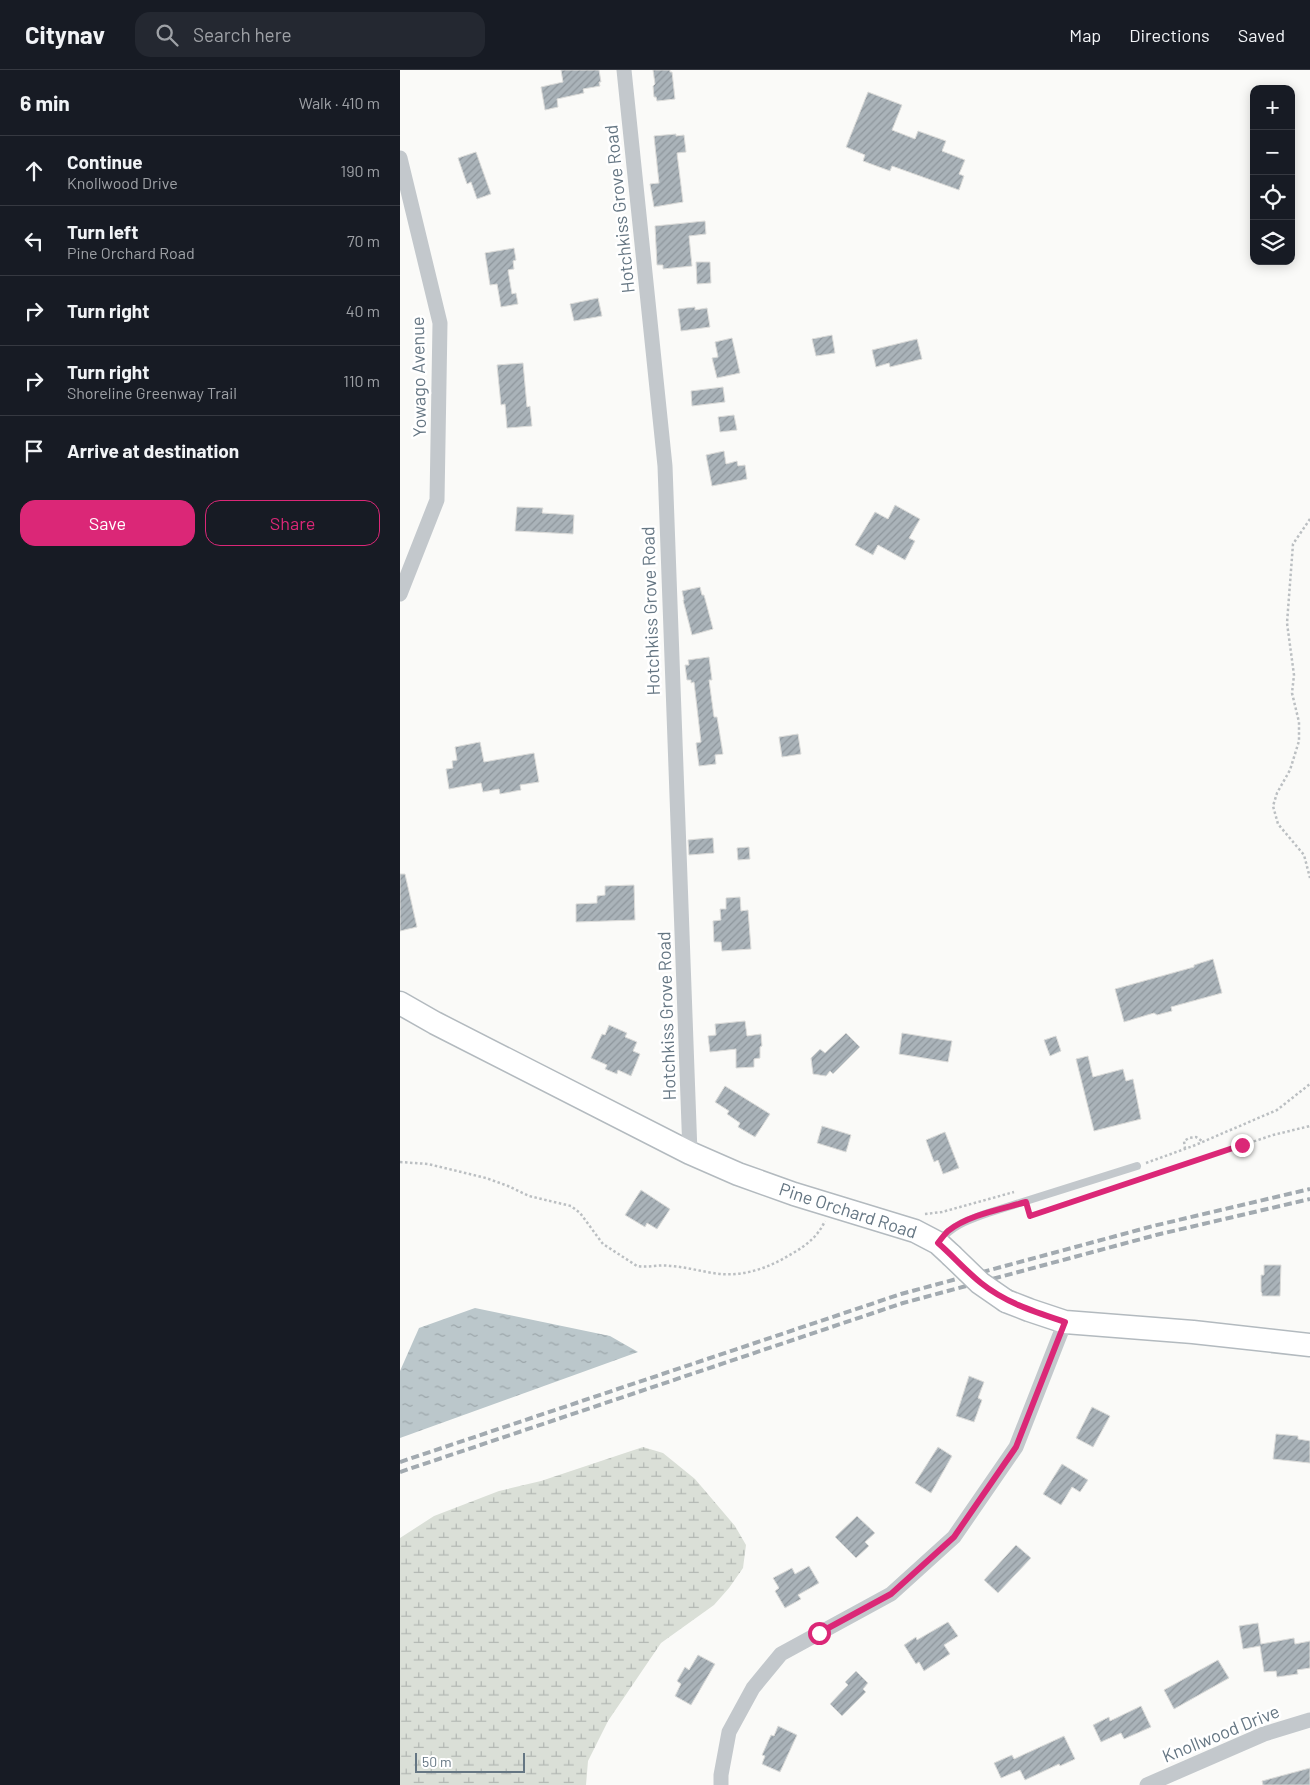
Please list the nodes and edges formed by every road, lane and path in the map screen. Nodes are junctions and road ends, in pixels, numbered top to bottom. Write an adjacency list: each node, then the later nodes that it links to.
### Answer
1 (624, 70): 11 (street, Hotchkiss Grove Road)
2 (400, 158): 4 (street, Yowago Avenue)
3 (1310, 519): 5 (path)
4 (400, 594)
5 (1310, 878)
6 (400, 1003): 11 (street, Pine Orchard Road)
7 (1310, 1084): 9 (path)
8 (1310, 1126): 14 (path)
9 (1202, 1142): 10 (path); 10 (path)
10 (1185, 1148): 13 (path)
11 (690, 1153): 15 (street, Pine Orchard Road)
12 (400, 1162): 15 (path)
13 (1137, 1166): 14 (lane)
14 (1026, 1202): 16 (path); 17 (lane)
15 (830, 1206): 17 (street, Pine Orchard Road)
16 (921, 1215)
17 (945, 1249): 18 (street, Pine Orchard Road, bridge)
18 (1065, 1322): 19 (street, Pine Orchard Road); 21 (street)
19 (1310, 1345)
20 (1310, 1720): 22 (street, Knollwood Drive)
21 (721, 1785)
22 (1146, 1785)

